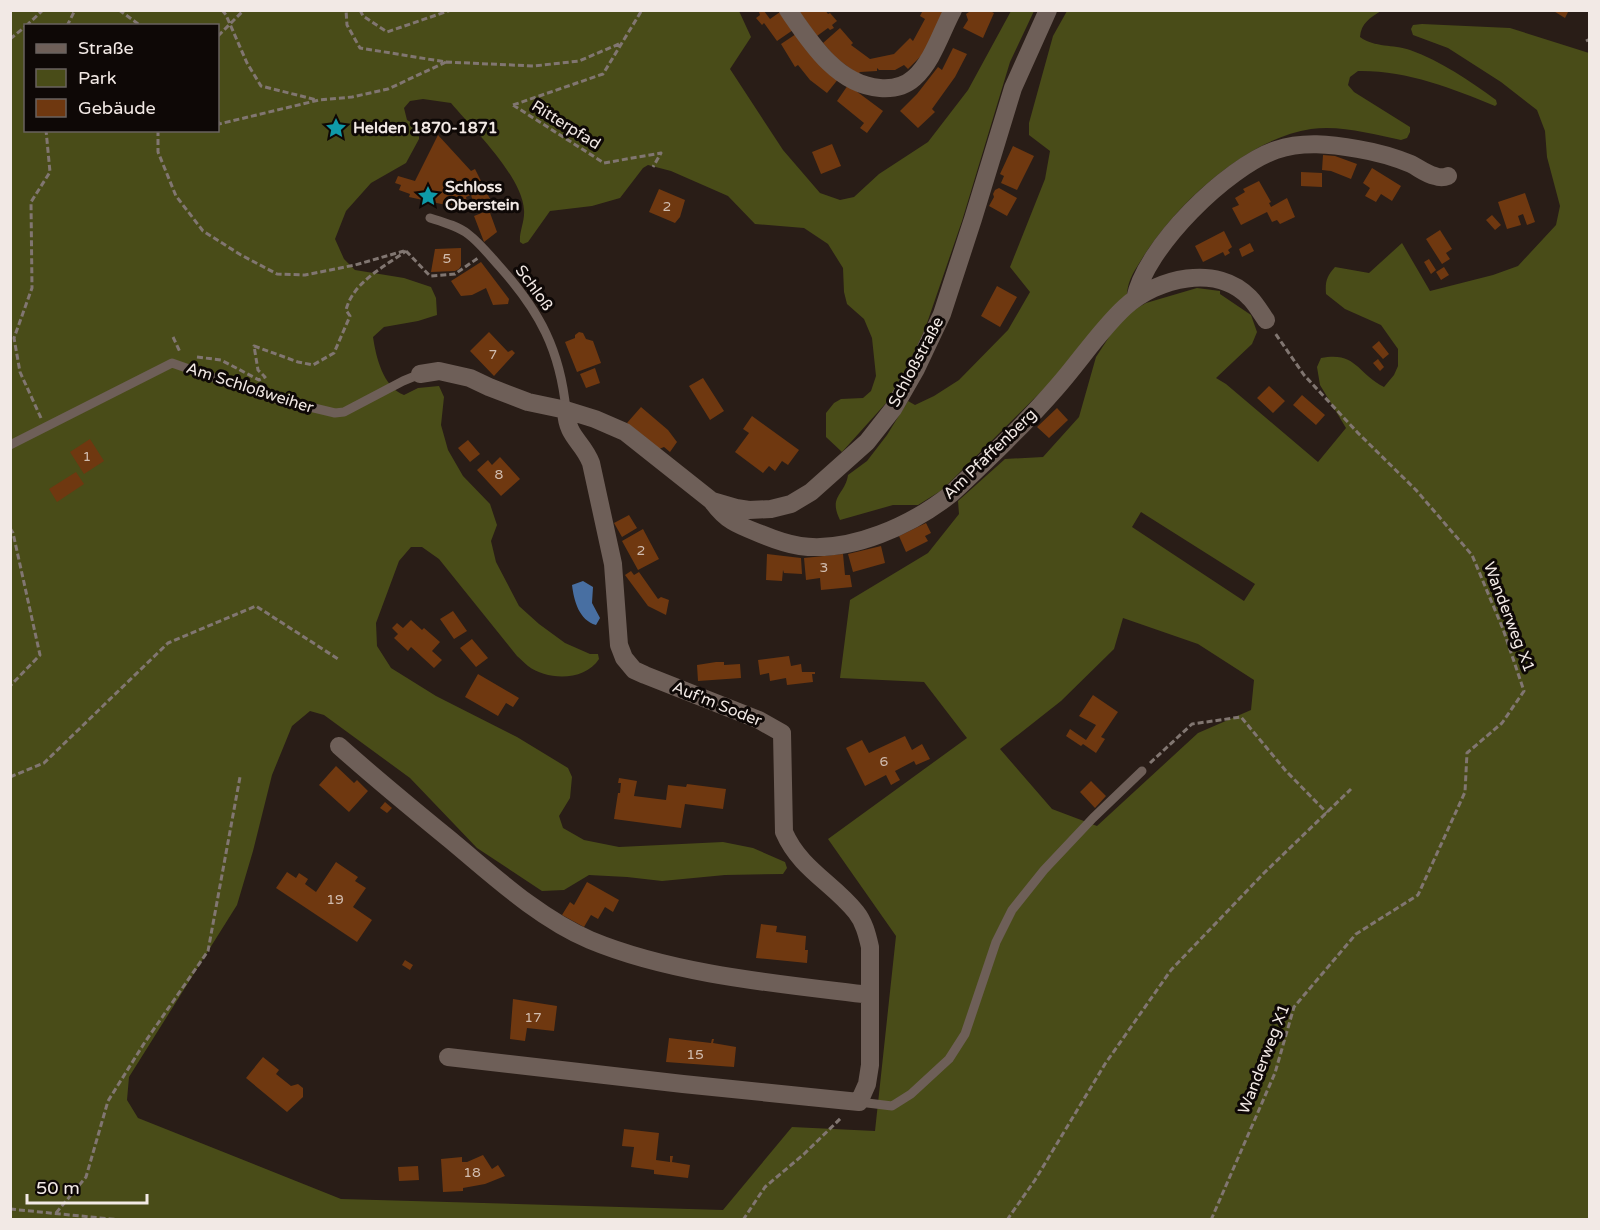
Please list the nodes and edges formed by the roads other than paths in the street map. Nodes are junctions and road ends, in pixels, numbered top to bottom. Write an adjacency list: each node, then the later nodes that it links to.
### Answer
1 (788, 10): 2 (street)
2 (953, 10)
3 (1048, 10): 11 (street, Schloßstraße)
4 (1448, 176): 6 (street, Am Pfaffenberg)
5 (430, 218): 9 (lane, Schloß)
6 (1135, 299): 7 (street, Am Pfaffenberg); 11 (street, Am Pfaffenberg)
7 (1266, 320)
8 (420, 374): 9 (street, Am Schloßweiher); 10 (lane, Am Schloßweiher)
9 (566, 410): 11 (street, Schloßstraße); 14 (street, Auf'm Soder)
10 (10, 445)
11 (712, 501)
12 (339, 746): 14 (street)
13 (1142, 771): 16 (lane)
14 (870, 995): 16 (street, Auf'm Soder)
15 (448, 1057): 16 (street)
16 (859, 1102)

